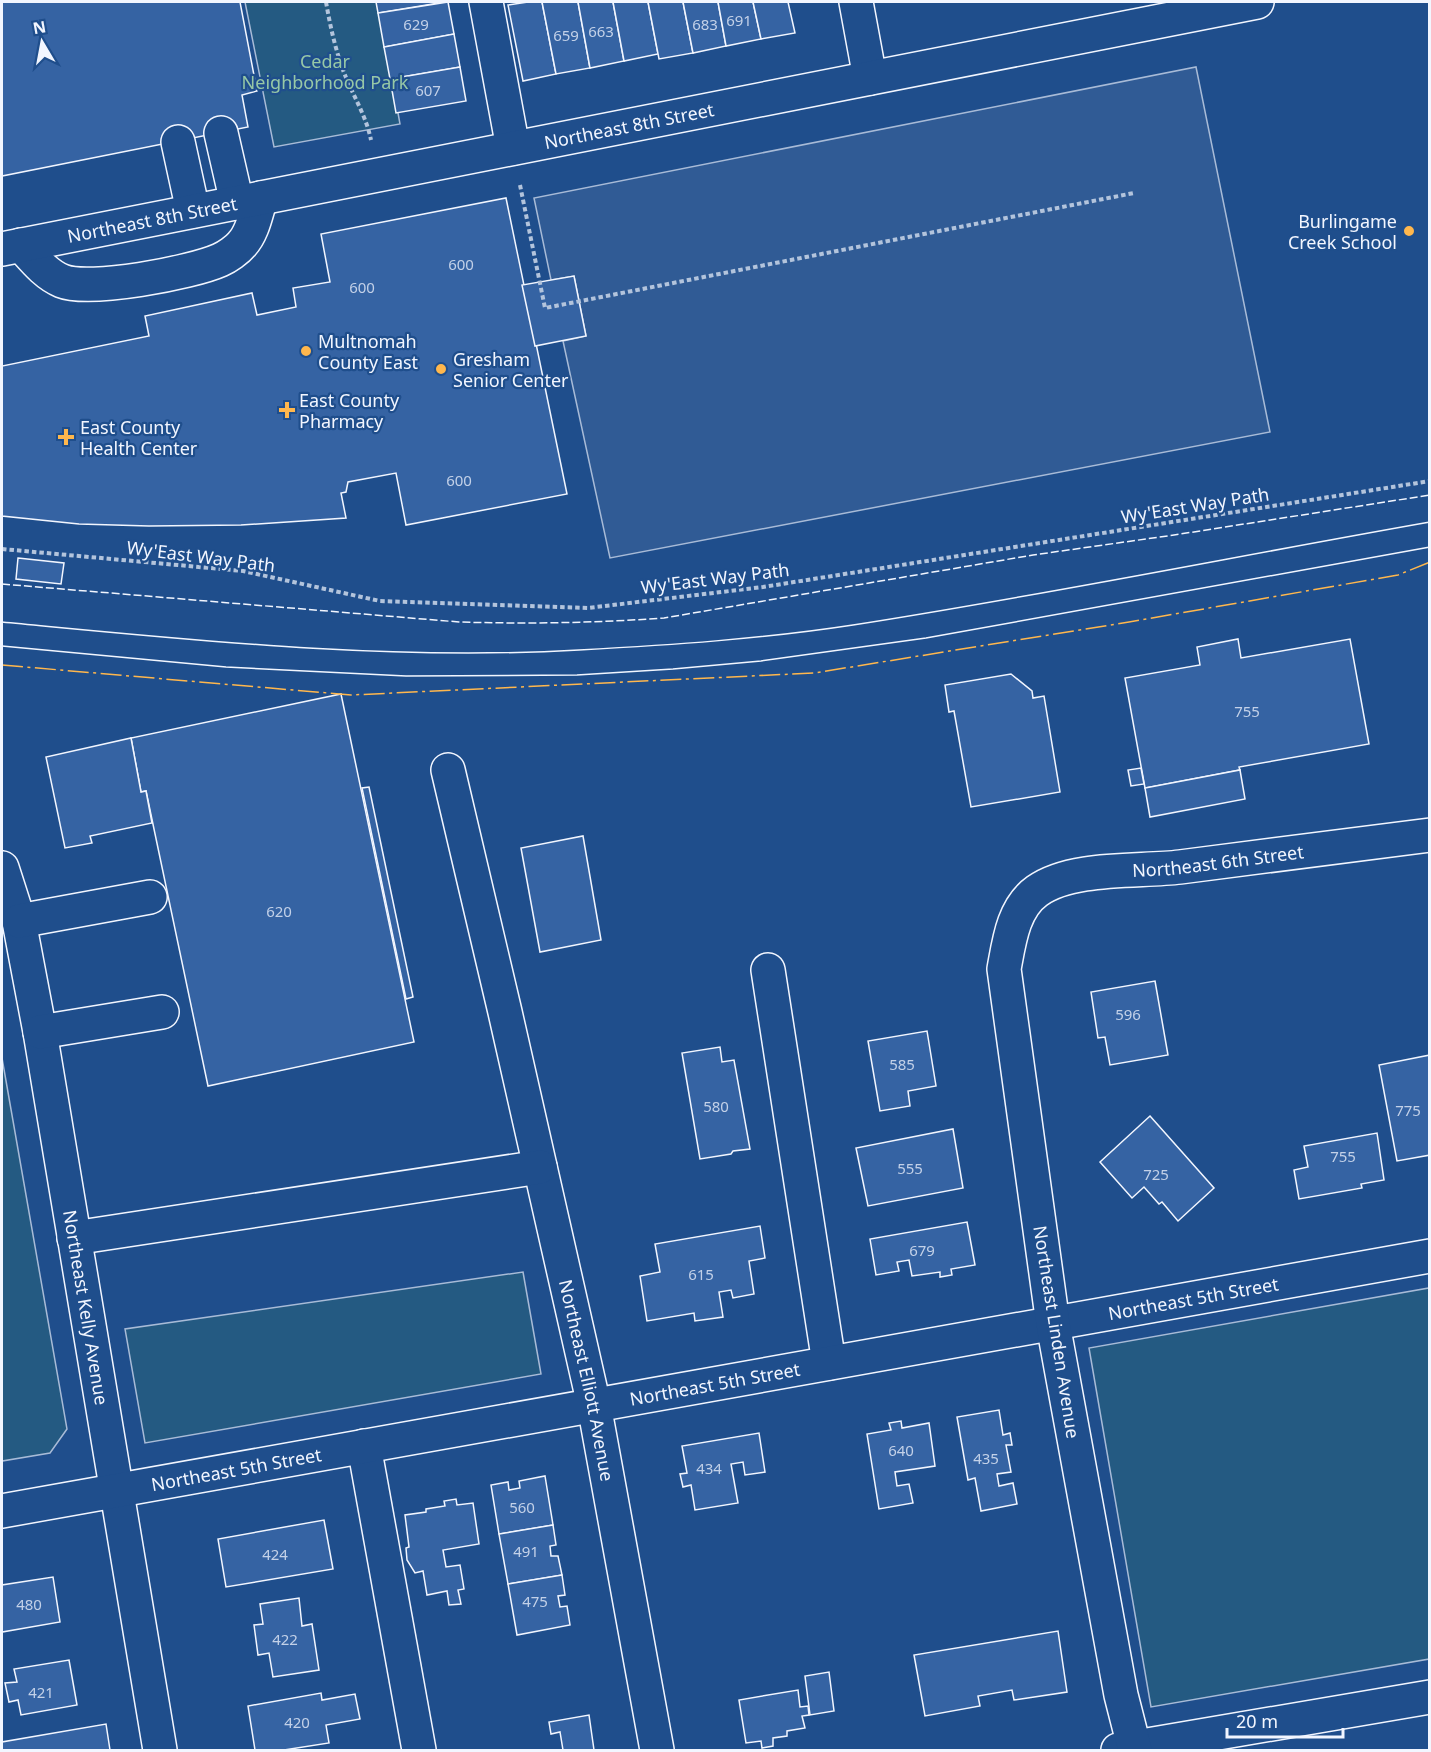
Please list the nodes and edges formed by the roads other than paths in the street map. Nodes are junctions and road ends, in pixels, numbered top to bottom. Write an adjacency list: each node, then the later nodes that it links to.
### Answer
1 (486, 2): 7 (street)
2 (856, 2): 4 (street)
3 (1257, 2): 4 (street, Northeast 8th Street)
4 (870, 78): 7 (street, Northeast 8th Street)
5 (221, 133): 8 (street)
6 (178, 142): 9 (street)
7 (513, 148): 8 (street, Northeast 8th Street)
8 (249, 200): 9 (street, Northeast 8th Street); 10 (street)
9 (193, 211): 10 (street, Northeast 8th Street)
10 (11, 247)
11 (448, 770): 20 (street, Northeast Elliott Avenue)
12 (1430, 835): 15 (street, Northeast 6th Street)
13 (2, 868): 16 (street, Northeast Kelly Avenue)
14 (150, 897): 16 (street)
15 (1019, 913): 23 (street, Northeast Linden Avenue)
16 (19, 921): 19 (street, Northeast Kelly Avenue)
17 (768, 970): 24 (street)
18 (162, 1012): 19 (street)
19 (40, 1032): 21 (street, Northeast Kelly Avenue)
20 (540, 1167): 21 (street); 25 (street, Northeast Elliott Avenue)
21 (74, 1238): 27 (street, Northeast Kelly Avenue)
22 (1430, 1256): 23 (street, Northeast 5th Street)
23 (1053, 1324): 24 (street, Northeast 5th Street); 33 (street, Northeast Linden Avenue)
24 (830, 1363): 25 (street, Northeast 5th Street)
25 (594, 1405): 26 (street, Northeast 5th Street); 32 (street, Northeast Elliott Avenue)
26 (364, 1446): 27 (street, Northeast 5th Street); 31 (street)
27 (118, 1490): 28 (street, Northeast 5th Street); 30 (street, Northeast Kelly Avenue)
28 (2, 1511)
29 (1430, 1696): 33 (street)
30 (160, 1750)
31 (419, 1750)
32 (657, 1750)
33 (1129, 1750)

